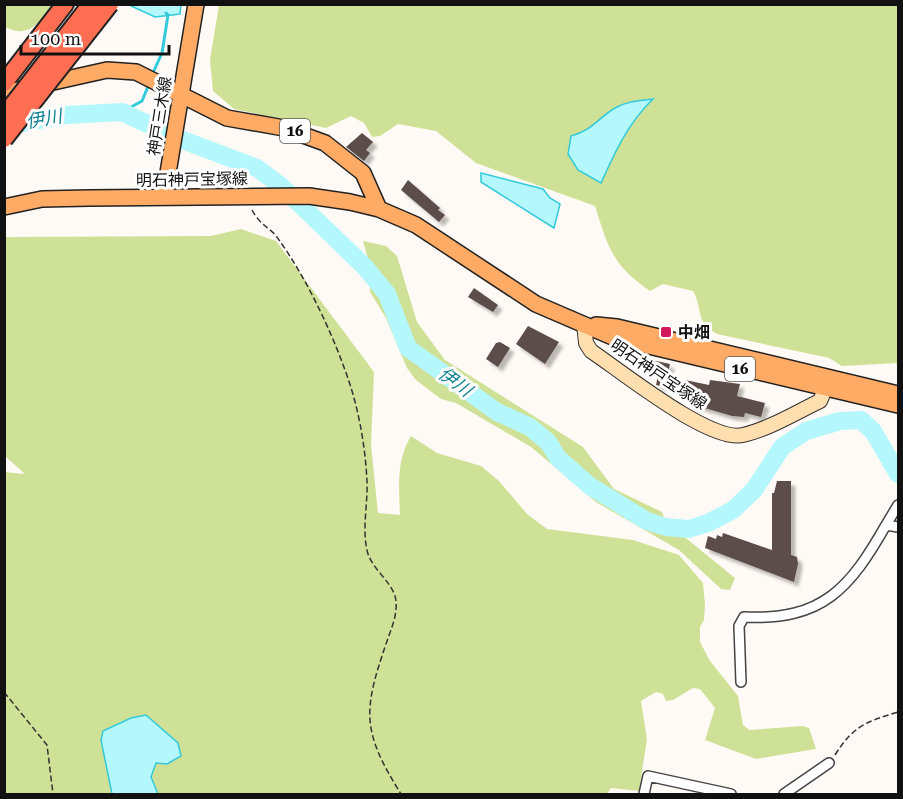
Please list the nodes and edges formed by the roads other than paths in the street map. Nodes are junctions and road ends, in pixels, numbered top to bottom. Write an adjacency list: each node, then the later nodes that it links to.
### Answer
1 (64, 4): 5 (highway)
2 (90, 4): 8 (highway, bridge)
3 (110, 4): 9 (highway, bridge)
4 (196, 4): 7 (main road, 神戸三木線)
5 (4, 83)
6 (4, 93): 7 (main road, 16)
7 (181, 94): 10 (main road, 神戸三木線); 12 (main road, 16)
8 (4, 116)
9 (4, 139)
10 (164, 197): 11 (main road, 明石神戸宝塚線 / 16); 12 (main road, 明石神戸宝塚線 / 16)
11 (4, 207)
12 (379, 209): 13 (main road, 明石神戸宝塚線 / 16)
13 (584, 324): 14 (main road, 明石神戸宝塚線 / 16); 14 (street, 明石神戸宝塚線)
14 (828, 384): 15 (main road, 明石神戸宝塚線 / 16); 16 (main road, 明石神戸宝塚線 / 16)
15 (898, 394)
16 (898, 405)
17 (898, 505): 18 (street)
18 (886, 525): 19 (street); 20 (street)
19 (898, 527)
20 (741, 682)
21 (829, 763): 24 (street)
22 (644, 795): 23 (street)
23 (731, 795)
24 (784, 795)

